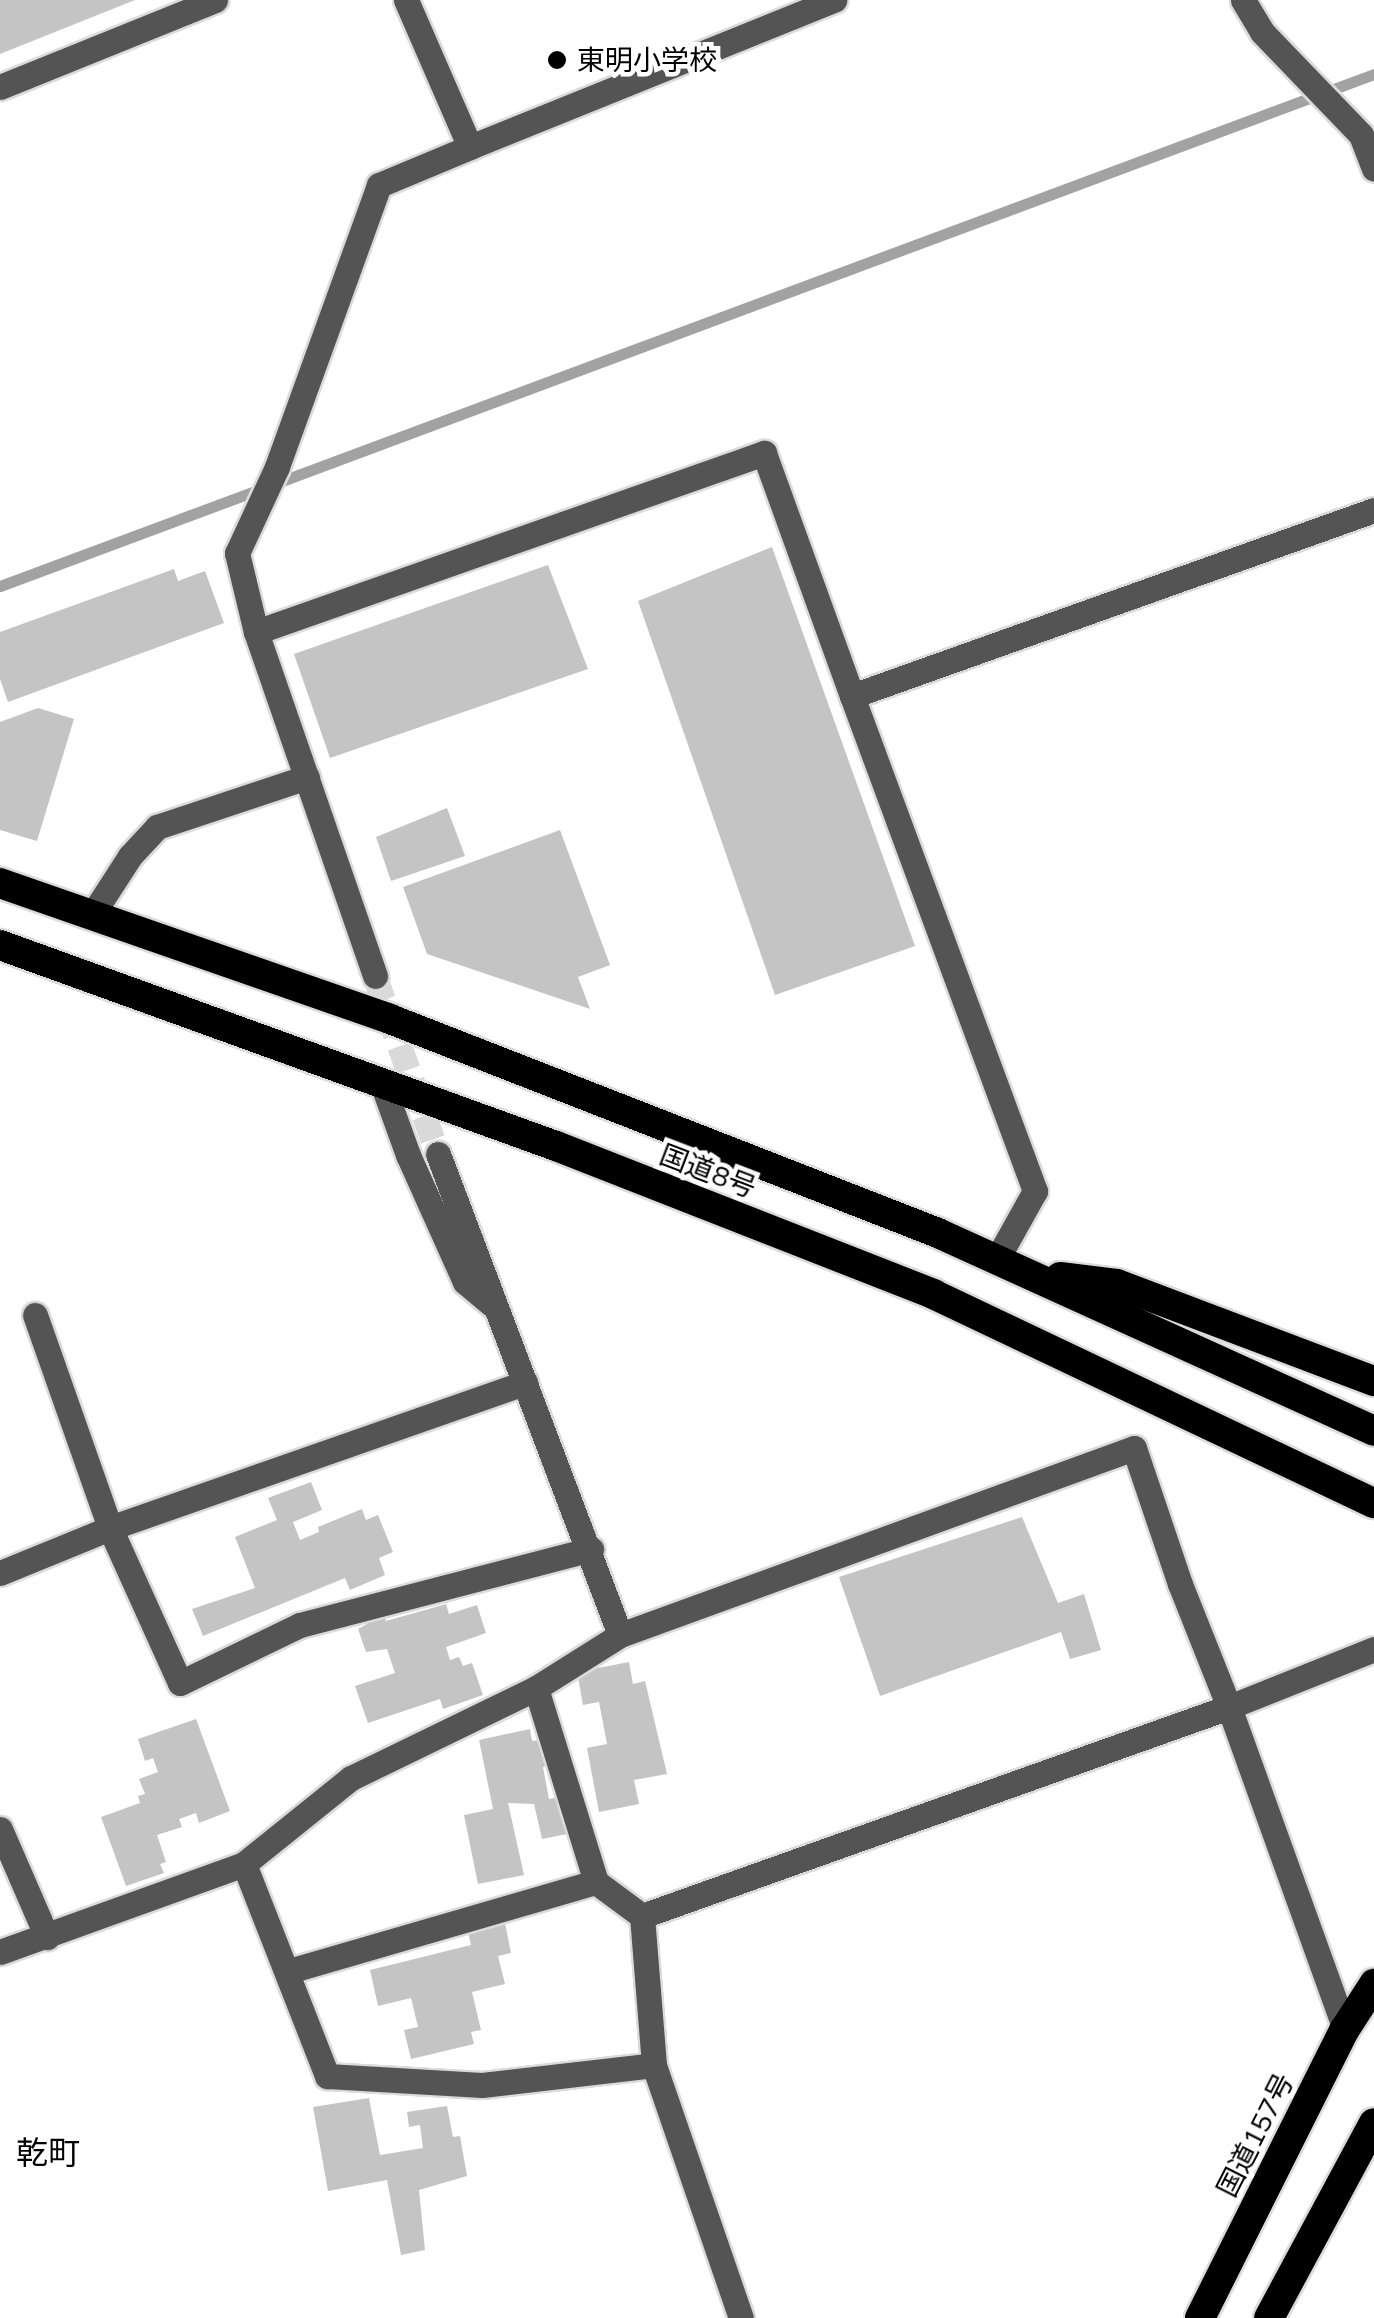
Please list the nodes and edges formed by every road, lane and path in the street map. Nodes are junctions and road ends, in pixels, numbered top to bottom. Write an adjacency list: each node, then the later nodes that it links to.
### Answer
1 (215, 0): 5 (street)
2 (406, 0): 6 (street)
3 (834, 0): 6 (street)
4 (1243, 0): 7 (street)
5 (0, 87)
6 (470, 146): 9 (street)
7 (1374, 169)
8 (1374, 510): 10 (street)
9 (256, 632): 10 (street); 11 (street)
10 (852, 696): 18 (street)
11 (306, 778): 13 (street); 15 (street)
12 (0, 883): 13 (highway, 国道8号)
13 (92, 914): 18 (highway, 国道8号)
14 (0, 945): 16 (highway, 国道8号)
15 (375, 976)
16 (382, 1084): 20 (street); 25 (highway, 国道8号)
17 (438, 1154): 20 (street)
18 (996, 1259): 19 (highway, 国道8号)
19 (1027, 1273): 22 (highway); 24 (highway, 国道8号)
20 (496, 1308): 23 (street)
21 (35, 1315): 26 (street)
22 (1374, 1381)
23 (524, 1383): 26 (street); 27 (street)
24 (1374, 1431)
25 (1374, 1504)
26 (110, 1528): 27 (street); 28 (street)
27 (590, 1549): 29 (street)
28 (0, 1572)
29 (620, 1635): 31 (street); 32 (street)
30 (1374, 1649): 32 (street)
31 (536, 1688): 34 (street); 35 (street)
32 (1229, 1707): 36 (street); 41 (street)
33 (0, 1829): 37 (street)
34 (244, 1864): 37 (street); 39 (street)
35 (596, 1882): 36 (street); 39 (street)
36 (642, 1916): 42 (street)
37 (48, 1938): 38 (street)
38 (0, 1952)
39 (290, 1971): 42 (street)
40 (1374, 1984): 41 (highway, 国道157号)
41 (1345, 2028): 45 (highway, 国道157号)
42 (654, 2065): 44 (street)
43 (1369, 2146): 46 (highway)
44 (741, 2318)
45 (1200, 2318)
46 (1269, 2318)

